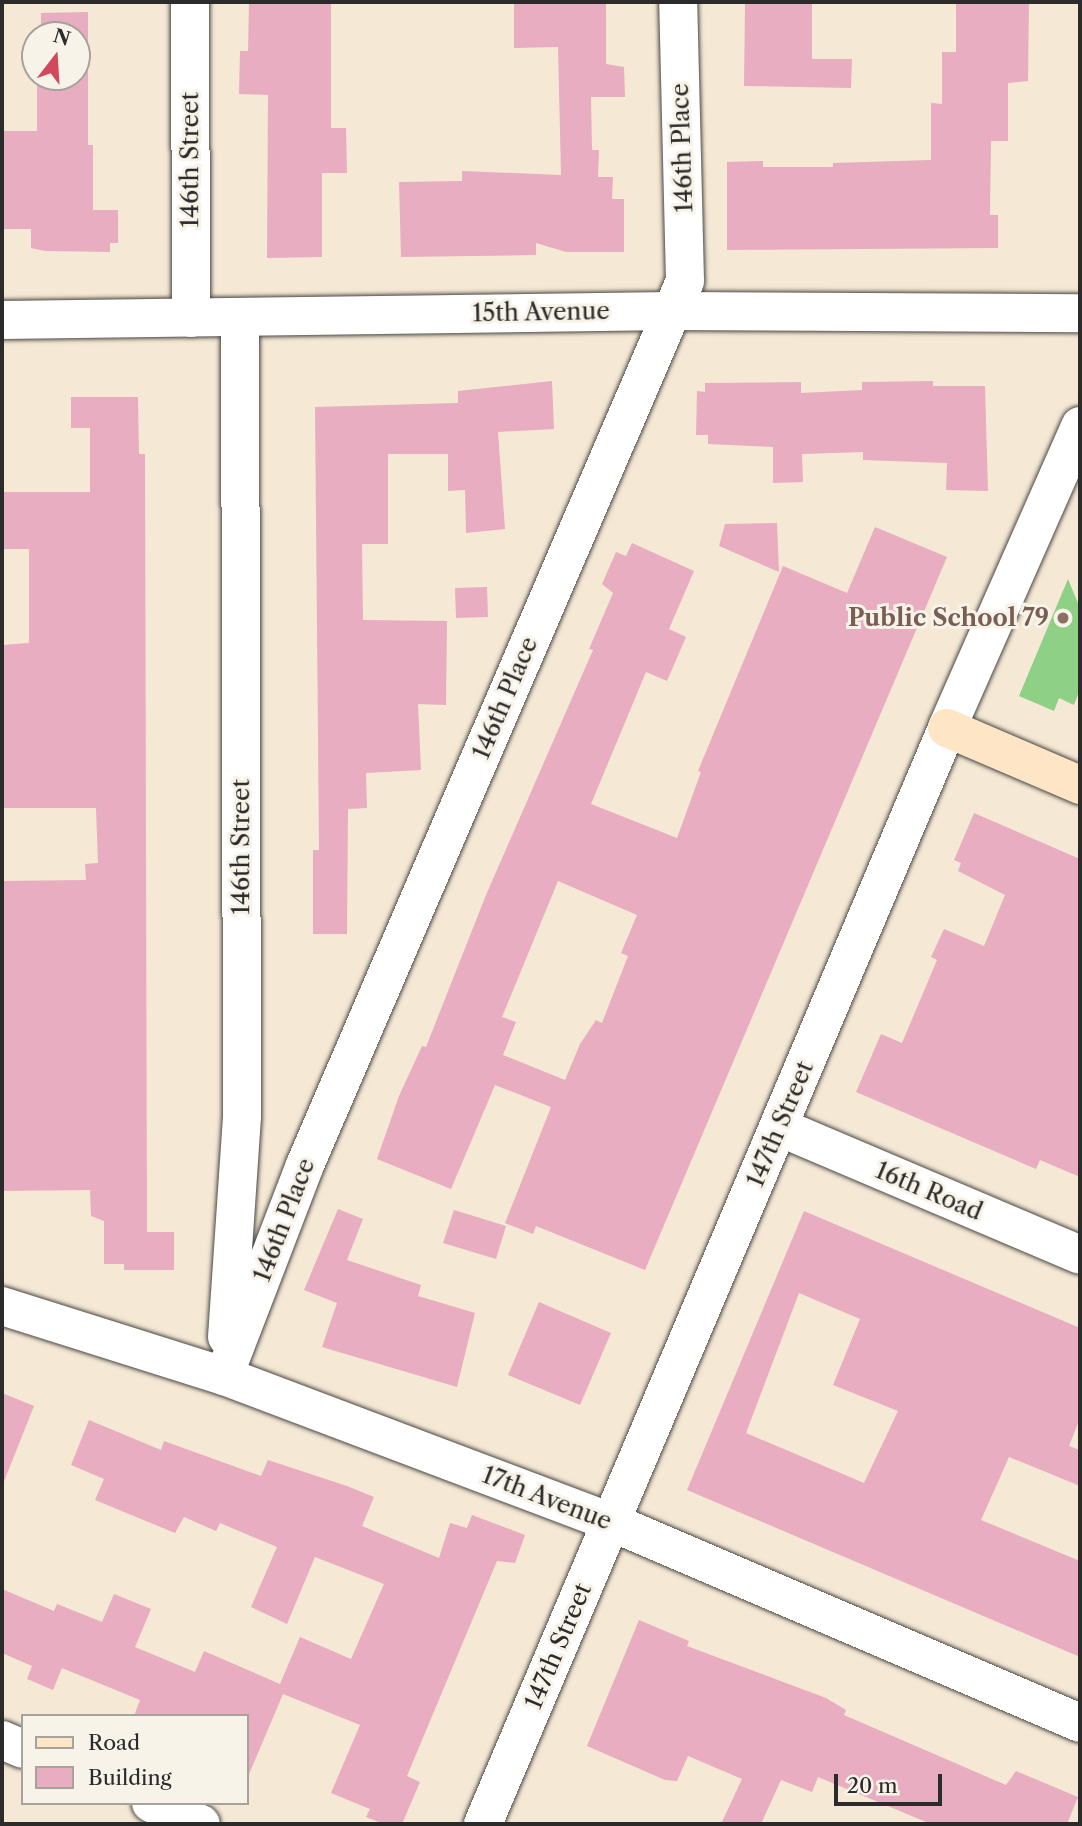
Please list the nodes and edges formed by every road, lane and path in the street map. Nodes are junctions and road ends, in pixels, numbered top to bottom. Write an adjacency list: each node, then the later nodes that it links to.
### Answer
1 (190, 2): 6 (street, 146th Street)
2 (678, 2): 3 (street, 146th Place)
3 (671, 310): 4 (street, 15th Avenue); 5 (street, 15th Avenue); 14 (street, 146th Place)
4 (1080, 313)
5 (240, 317): 6 (street, 15th Avenue); 14 (street, 146th Street)
6 (191, 318): 7 (street, 15th Avenue)
7 (2, 320)
8 (1080, 426): 9 (street, 147th Street)
9 (947, 728): 10 (street); 11 (street, 147th Street)
10 (1080, 785)
11 (779, 1127): 12 (street, 16th Road); 15 (street, 147th Street)
12 (1080, 1255)
13 (2, 1306): 14 (street, 17th Avenue)
14 (224, 1376): 15 (street, 17th Avenue)
15 (611, 1522): 16 (street, 17th Avenue); 21 (street, 147th Street)
16 (1080, 1723)
17 (2, 1740): 18 (street)
18 (21, 1748)
19 (156, 1805): 20 (street)
20 (201, 1824)
21 (483, 1824)

